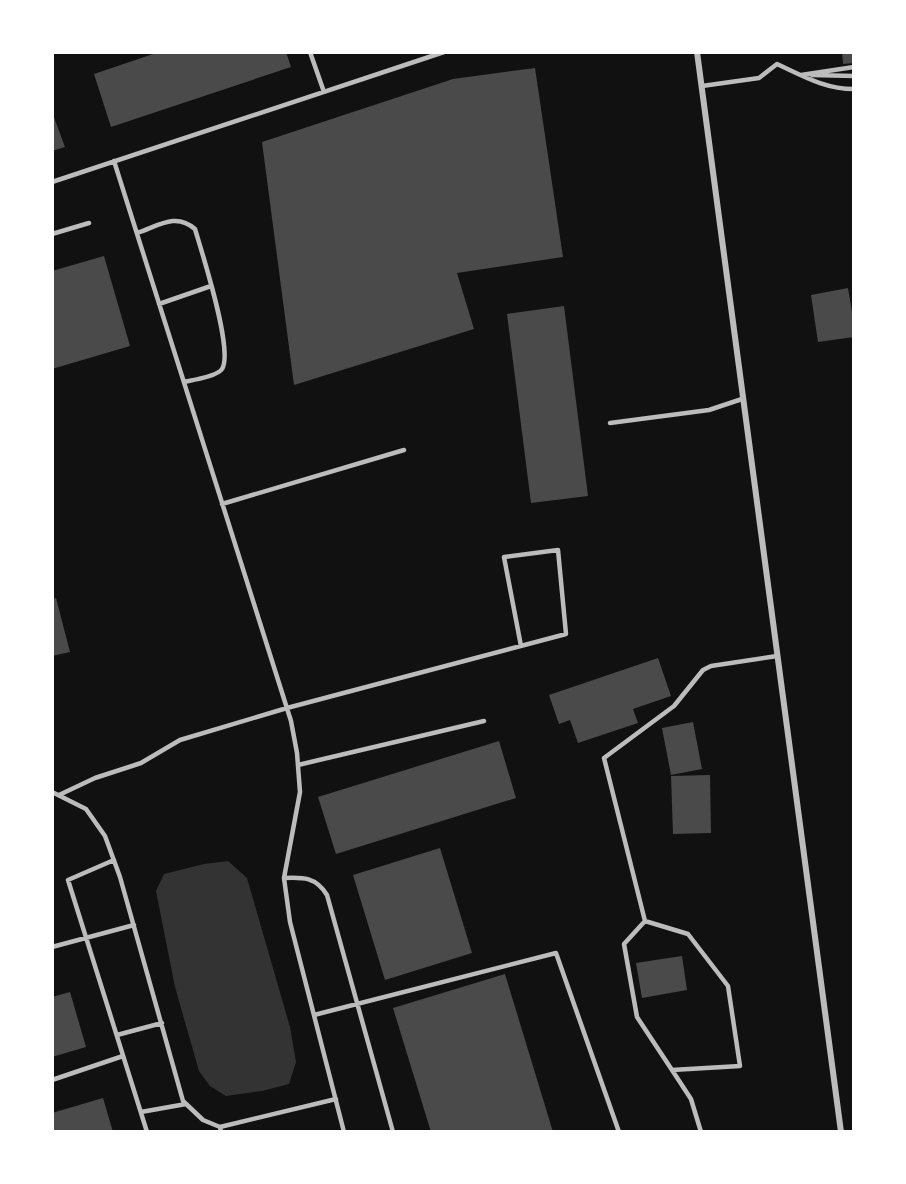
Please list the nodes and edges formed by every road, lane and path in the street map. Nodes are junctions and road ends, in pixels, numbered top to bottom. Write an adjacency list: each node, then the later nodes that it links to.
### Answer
1 (310, 52): 9 (lane)
2 (444, 52): 9 (lane)
3 (698, 52): 7 (street)
4 (854, 67): 5 (lane)
5 (801, 75): 6 (lane); 7 (lane); 8 (lane)
6 (854, 76)
7 (702, 86): 18 (street)
8 (854, 89)
9 (324, 92): 10 (lane)
10 (114, 160): 11 (lane); 13 (lane)
11 (52, 182)
12 (89, 223): 14 (lane)
13 (137, 233): 15 (lane); 16 (lane)
14 (52, 234)
15 (211, 286): 16 (lane); 17 (lane)
16 (159, 304): 17 (lane)
17 (184, 382): 21 (lane)
18 (742, 399): 19 (lane); 23 (street)
19 (610, 423)
20 (404, 450): 21 (lane)
21 (222, 504): 24 (lane)
22 (521, 646): 22 (lane); 24 (lane)
23 (777, 656): 31 (lane); 51 (street)
24 (287, 708): 26 (lane); 28 (lane)
25 (484, 721): 26 (lane)
26 (298, 765): 30 (lane)
27 (52, 792): 28 (lane)
28 (59, 795): 29 (lane)
29 (114, 860): 32 (lane); 33 (lane)
30 (284, 878): 35 (lane); 36 (lane)
31 (645, 921): 40 (lane); 40 (lane)
32 (134, 925): 33 (lane); 37 (lane)
33 (86, 937): 34 (lane); 38 (lane)
34 (52, 947)
35 (357, 1004): 36 (lane); 48 (lane); 49 (lane)
36 (314, 1015): 42 (lane)
37 (162, 1023): 38 (lane); 43 (lane)
38 (117, 1035): 39 (lane)
39 (123, 1056): 41 (lane); 44 (lane)
40 (672, 1070): 50 (lane)
41 (52, 1080)
42 (336, 1099): 45 (lane); 47 (lane)
43 (186, 1104): 44 (lane); 45 (lane)
44 (141, 1112): 46 (lane)
45 (221, 1129)
46 (147, 1131)
47 (344, 1131)
48 (393, 1131)
49 (619, 1131)
50 (701, 1131)
51 (841, 1131)

